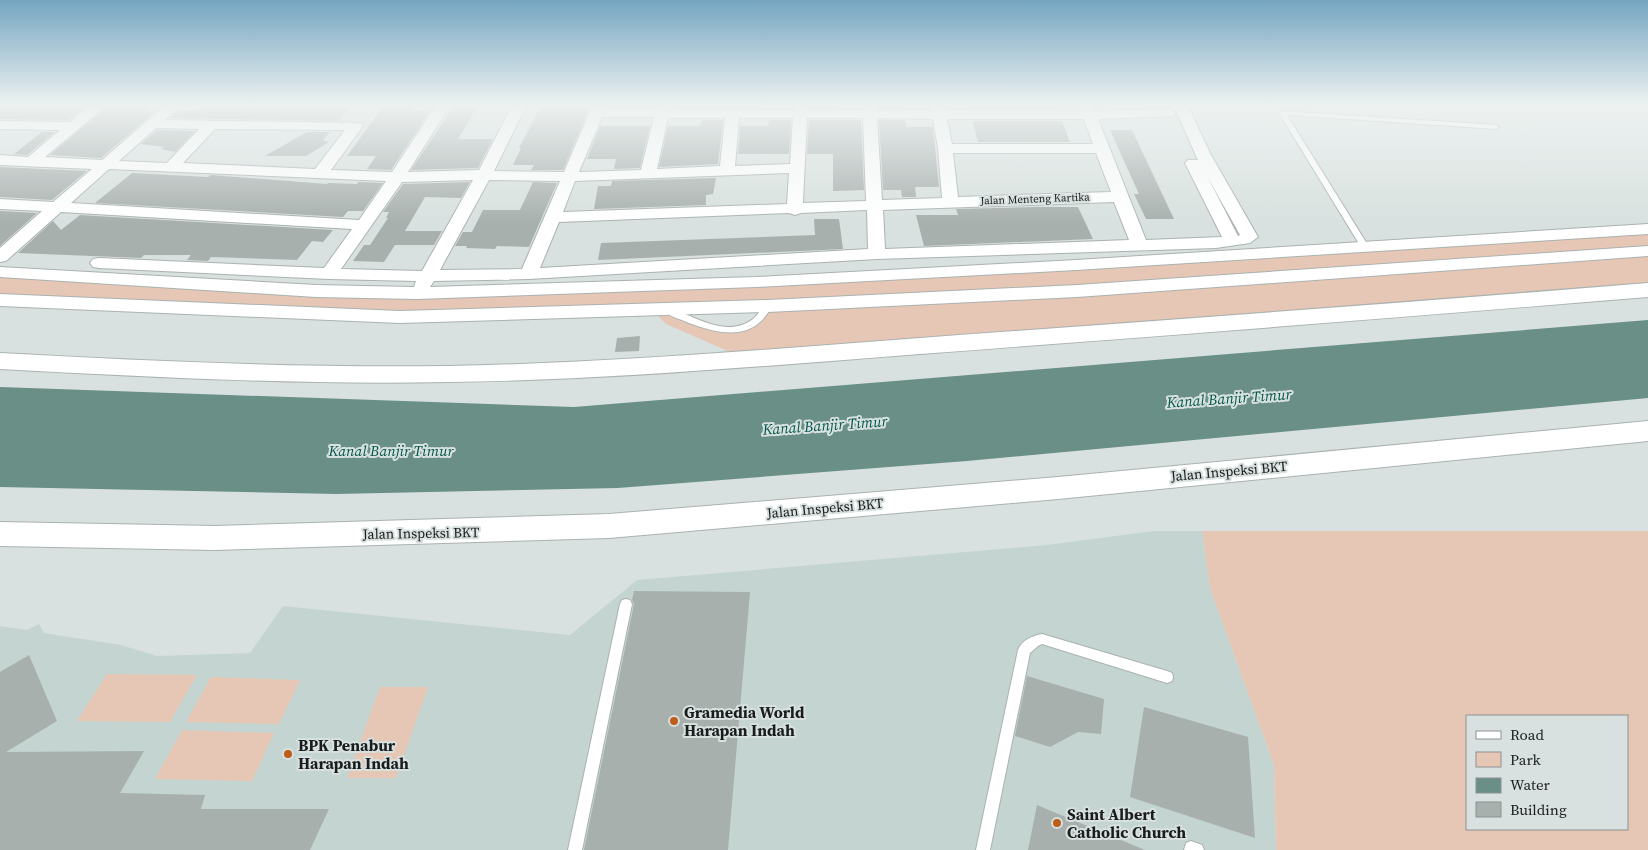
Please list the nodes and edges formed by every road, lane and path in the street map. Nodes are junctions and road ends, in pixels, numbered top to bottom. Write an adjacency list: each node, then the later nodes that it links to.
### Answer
1 (52, 144): 19 (street)
2 (130, 144): 20 (street)
3 (193, 144): 21 (street)
4 (342, 144): 24 (street)
5 (418, 144): 27 (street)
6 (500, 144): 26 (street)
7 (584, 144): 28 (street)
8 (655, 144): 25 (street)
9 (729, 144): 23 (street)
10 (799, 144): 22 (street)
11 (872, 144): 32 (street)
12 (944, 144): 16 (street)
13 (1100, 144): 17 (street)
14 (1195, 144): 38 (street)
15 (1301, 144): 39 (lane)
16 (945, 148): 17 (street); 30 (street)
17 (1102, 149): 29 (street)
18 (0, 160): 19 (street)
19 (32, 160): 20 (street)
20 (107, 164): 21 (street); 33 (street)
21 (171, 166): 24 (street)
22 (798, 168): 23 (street); 34 (street)
23 (727, 170): 25 (street)
24 (320, 173): 27 (street)
25 (648, 174): 28 (street)
26 (484, 175): 27 (street); 28 (street); 46 (street)
27 (397, 177): 36 (street)
28 (570, 177): 35 (street)
29 (1120, 197): 30 (street, Jalan Menteng Kartika); 38 (street)
30 (950, 201): 32 (street, Jalan Menteng Kartika)
31 (0, 204): 33 (street)
32 (876, 204): 34 (street, Jalan Menteng Kartika); 41 (street)
33 (59, 207): 36 (street); 42 (street)
34 (796, 210): 35 (street, Jalan Menteng Kartika)
35 (554, 217): 45 (street)
36 (364, 224): 44 (street)
37 (1648, 229): 39 (street)
38 (1138, 246): 41 (street)
39 (1365, 247): 48 (street)
40 (1648, 251): 50 (street)
41 (877, 254): 45 (street)
42 (0, 258): 44 (street)
43 (0, 272): 48 (street)
44 (328, 274): 46 (street)
45 (529, 274): 46 (street)
46 (428, 276): 48 (street)
47 (1648, 290): 51 (street)
48 (417, 293): 50 (street)
49 (0, 300): 50 (street)
50 (400, 318)
51 (0, 361)
52 (1648, 431): 53 (street, Jalan Inspeksi BKT)
53 (0, 534)
54 (626, 604): 56 (lane)
55 (1167, 677): 57 (lane)
56 (575, 850)
57 (983, 850)
58 (1191, 850): 59 (lane)
59 (1197, 850)

